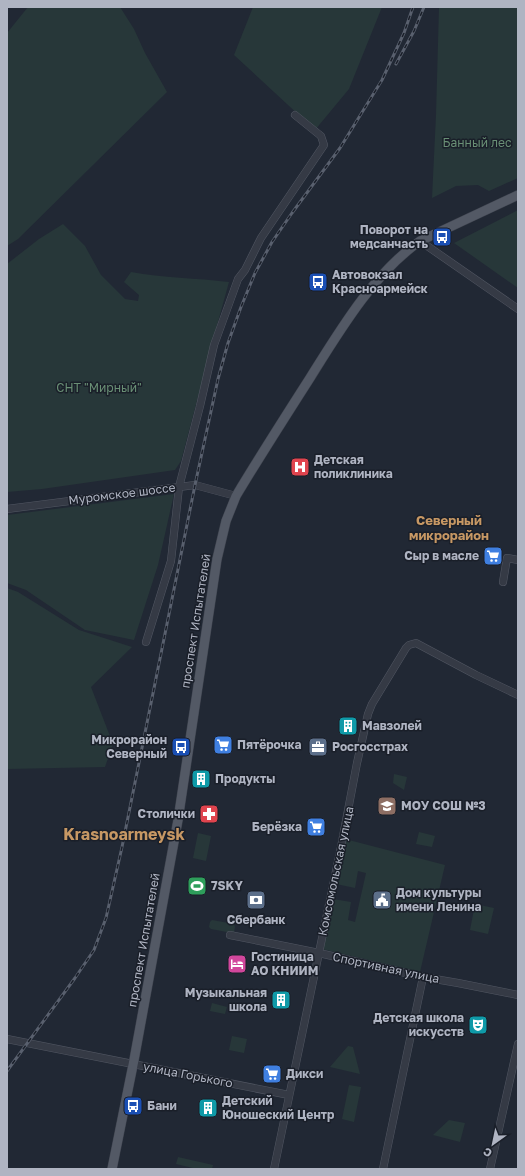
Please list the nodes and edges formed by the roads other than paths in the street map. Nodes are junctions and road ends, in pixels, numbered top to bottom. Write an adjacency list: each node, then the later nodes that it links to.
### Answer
1 (295, 115): 5 (street)
2 (518, 195): 3 (main road, проспект Испытателей)
3 (420, 241): 4 (street); 6 (main road, проспект Испытателей)
4 (518, 309)
5 (179, 487): 6 (street, Муромское шоссе); 7 (street, Муромское шоссе); 10 (street)
6 (236, 496): 18 (main road, проспект Испытателей)
7 (7, 509)
8 (518, 560): 9 (street)
9 (504, 582)
10 (146, 642)
11 (518, 695): 13 (street, Комсомольская улица)
12 (230, 935): 13 (street, Спортивная улица)
13 (319, 953): 14 (street, Спортивная улица); 19 (street, Комсомольская улица)
14 (423, 977): 15 (street, Спортивная улица); 22 (street)
15 (518, 996)
16 (7, 1038): 18 (street, улица Горького)
17 (518, 1044): 23 (street)
18 (133, 1064): 19 (street, улица Горького); 20 (main road, проспект Испытателей)
19 (289, 1095): 21 (street, Комсомольская улица)
20 (112, 1169)
21 (274, 1169)
22 (383, 1169)
23 (490, 1169)

